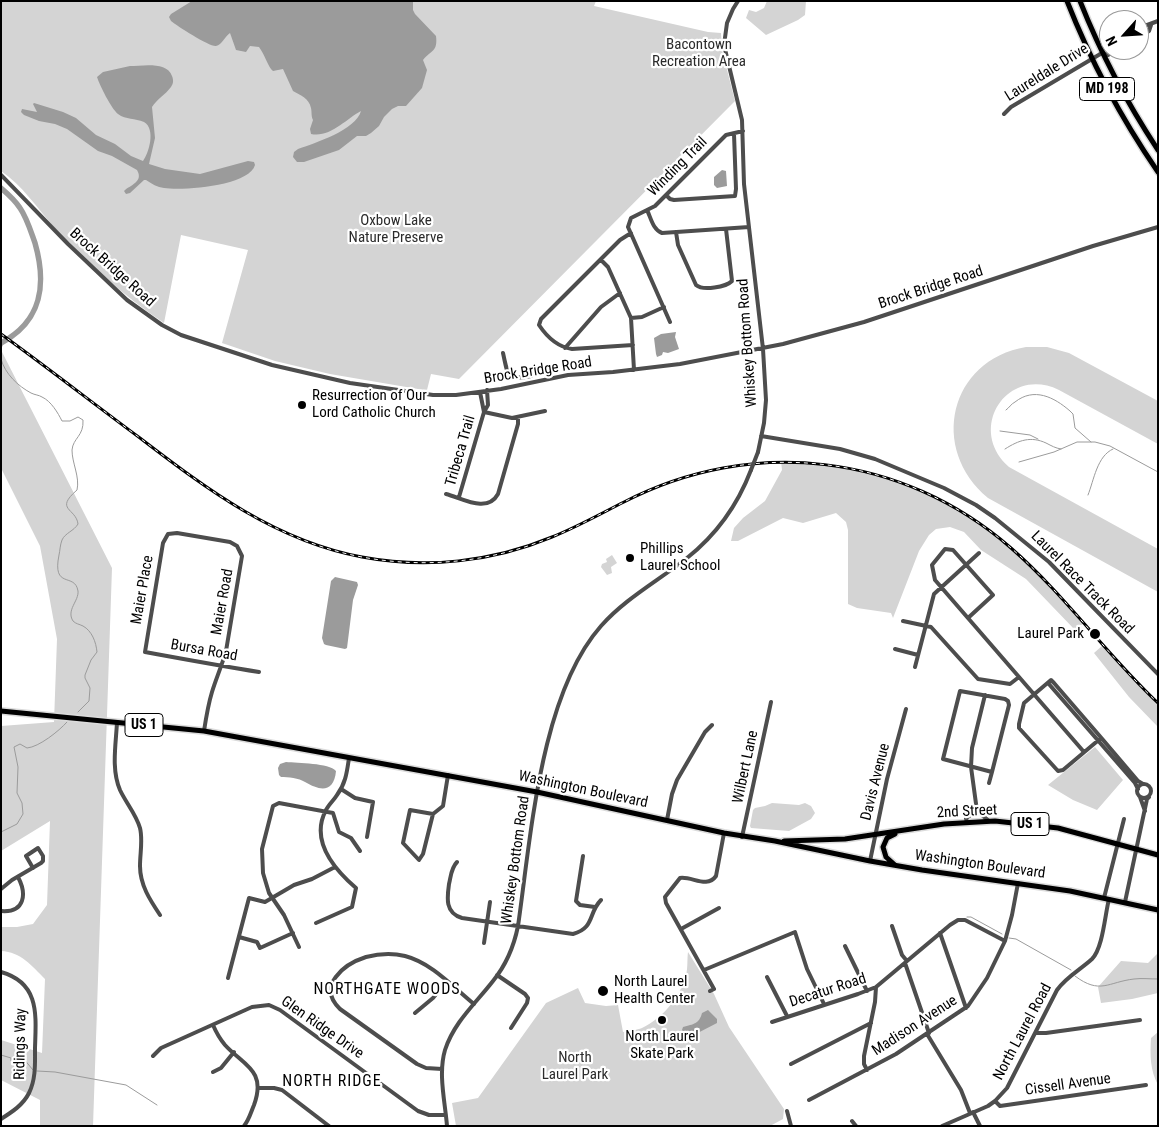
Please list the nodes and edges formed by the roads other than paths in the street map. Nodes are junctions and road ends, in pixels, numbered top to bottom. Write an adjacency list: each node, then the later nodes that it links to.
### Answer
1 (738, 1): 12 (street, Whiskey Bottom Road)
2 (1067, 1): 9 (main road, MD 198)
3 (1080, 1): 7 (main road, MD 198)
4 (1158, 22): 5 (street)
5 (1151, 25): 6 (street)
6 (1149, 31)
7 (1099, 46)
8 (1099, 54): 9 (street, Laureldale Drive)
9 (1091, 58): 11 (street, Laureldale Drive); 16 (main road, MD 198)
10 (1106, 60): 15 (main road, MD 198)
11 (1004, 114)
12 (743, 131): 13 (street, Winding Trail); 14 (street, Whiskey Bottom Road)
13 (734, 134): 14 (street); 18 (street, Winding Trail); 18 (street)
14 (743, 136): 20 (street, Whiskey Bottom Road)
15 (1158, 150)
16 (1158, 172)
17 (1, 175): 39 (street, Brock Bridge Road)
18 (666, 195): 19 (street, Winding Trail)
19 (647, 210): 23 (street); 24 (street, Winding Trail)
20 (749, 227): 22 (street); 32 (street, Whiskey Bottom Road)
21 (1158, 227): 32 (street, Brock Bridge Road)
22 (726, 229): 23 (street); 23 (street)
23 (676, 232)
24 (631, 233): 25 (street); 27 (street)
25 (601, 260): 26 (street); 31 (street)
26 (620, 293): 28 (street); 31 (street)
27 (664, 307): 28 (street); 29 (street)
28 (631, 318): 30 (street)
29 (670, 322)
30 (633, 345): 31 (street); 34 (street)
31 (565, 348)
32 (763, 349): 34 (street, Brock Bridge Road); 43 (street, Whiskey Bottom Road)
33 (503, 353): 36 (street)
34 (634, 370): 37 (street, Brock Bridge Road)
35 (531, 376): 36 (street)
36 (514, 378): 37 (street)
37 (516, 386): 38 (street, Brock Bridge Road)
38 (487, 390): 39 (street, Brock Bridge Road); 40 (street, Tribeca Trail)
39 (480, 392): 40 (street, Tribeca Trail)
40 (484, 412): 42 (street); 45 (street, Tribeca Trail)
41 (545, 412): 42 (street)
42 (518, 417): 45 (street)
43 (762, 436): 59 (street, Laurel Race Track Road); 79 (street, Whiskey Bottom Road, bridge)
44 (446, 494): 45 (street)
45 (459, 497)
46 (168, 534): 54 (street, Maier Place); 56 (street, Maier Road)
47 (979, 553): 48 (street)
48 (966, 564): 49 (street); 49 (street); 50 (street)
49 (941, 587): 50 (street); 52 (street)
50 (968, 618): 60 (street)
51 (903, 621): 52 (street)
52 (925, 626): 55 (street); 60 (street)
53 (895, 649): 55 (street)
54 (144, 652): 56 (street, Bursa Road)
55 (918, 655): 57 (street)
56 (221, 666): 58 (street, Bursa Road); 68 (street, Maier Road)
57 (915, 666)
58 (259, 672)
59 (1158, 674)
60 (1019, 677): 62 (street)
61 (985, 695): 72 (street); 72 (street); 73 (street)
62 (1034, 695): 69 (street); 70 (street); 70 (street)
63 (771, 702): 96 (street, Wilbert Lane)
64 (906, 709): 94 (street, Davis Avenue)
65 (1, 711): 66 (main road, Washington Boulevard / US 1)
66 (118, 722): 68 (main road, Washington Boulevard / US 1); 120 (street)
67 (712, 725): 89 (street)
68 (204, 731): 71 (main road, Washington Boulevard / US 1)
69 (1099, 739): 70 (street); 76 (street); 78 (street)
70 (1084, 752)
71 (350, 758): 74 (main road, Washington Boulevard / US 1); 77 (street)
72 (971, 766): 73 (street); 85 (street)
73 (992, 772): 75 (street)
74 (448, 775): 79 (main road, Washington Boulevard / US 1); 87 (street)
75 (989, 783)
76 (1143, 784): 78 (street); 80 (street)
77 (341, 789): 84 (street); 95 (street)
78 (1138, 789): 82 (street)
79 (537, 792): 89 (main road, Washington Boulevard / US 1); 123 (street, Whiskey Bottom Road)
80 (1151, 792): 81 (street); 83 (street)
81 (1158, 793)
82 (1140, 797): 83 (street); 86 (street)
83 (1149, 797): 86 (street)
84 (325, 811): 100 (street); 106 (street); 111 (street)
85 (977, 811): 90 (street); 91 (street)
86 (1145, 811): 99 (street)
87 (433, 814): 87 (street)
88 (1124, 819): 98 (street, North Laurel Road)
89 (667, 820): 93 (main road, Washington Boulevard / US 1)
90 (988, 821): 91 (main road, 2nd Street / US 1); 98 (main road, 2nd Street / US 1)
91 (967, 823): 92 (main road, 2nd Street / US 1)
92 (900, 831): 94 (main road, 2nd Street / US 1); 105 (main road)
93 (724, 833): 96 (main road, Washington Boulevard / US 1); 125 (street)
94 (875, 835): 97 (main road, 2nd Street / US 1); 103 (street, Davis Avenue)
95 (367, 837)
96 (742, 837): 97 (main road, Washington Boulevard / US 1)
97 (774, 841): 103 (main road, Washington Boulevard / US 1)
98 (1118, 844): 99 (main road, 2nd Street / US 1); 112 (street, North Laurel Road)
99 (1136, 849): 101 (main road, 2nd Street / US 1); 115 (street)
100 (360, 851)
101 (1158, 855)
102 (583, 856): 116 (street)
103 (870, 861): 105 (main road, Washington Boulevard / US 1)
104 (457, 862): 121 (street)
105 (897, 866): 109 (main road, Washington Boulevard / US 1)
106 (335, 867): 111 (street); 122 (street)
107 (33, 868): 107 (street); 108 (street)
108 (18, 877): 110 (street); 119 (street)
109 (1018, 884): 112 (main road, Washington Boulevard / US 1); 129 (street, Madison Avenue)
110 (1, 889)
111 (272, 898): 126 (street); 128 (street)
112 (1106, 898): 115 (main road, Washington Boulevard / US 1); 154 (street, North Laurel Road)
113 (601, 900): 116 (street)
114 (490, 902): 121 (street)
115 (1125, 902): 118 (main road, Washington Boulevard / US 1)
116 (595, 907): 123 (street)
117 (718, 908): 125 (street)
118 (1158, 910)
119 (1, 912)
120 (160, 915)
121 (487, 921): 123 (street); 130 (street)
122 (316, 923)
123 (518, 926): 136 (street, Whiskey Bottom Road)
124 (892, 926): 133 (street)
125 (681, 929): 134 (street)
126 (292, 933): 128 (street); 132 (street)
127 (940, 933): 129 (street, Decatur Road); 133 (street, Decatur Road); 145 (street)
128 (239, 937): 138 (street)
129 (1005, 941): 145 (street, Madison Avenue)
130 (484, 943)
131 (845, 946): 142 (street)
132 (299, 947)
133 (906, 962): 140 (street, Decatur Road); 153 (street)
134 (704, 970): 141 (street); 144 (street)
135 (1, 972): 168 (street, Ridings Way)
136 (497, 975): 143 (street, Whiskey Bottom Road); 152 (street)
137 (767, 977): 147 (street)
138 (228, 978)
139 (447, 981): 143 (street); 146 (street); 158 (street)
140 (876, 987): 142 (street, Decatur Road); 150 (street)
141 (710, 991)
142 (867, 991): 144 (street, Decatur Road)
143 (474, 1004): 158 (street, Whiskey Bottom Road)
144 (824, 1004): 147 (street, Decatur Road)
145 (966, 1008): 153 (street, Madison Avenue)
146 (415, 1013)
147 (787, 1016): 149 (street, Decatur Road)
148 (1140, 1020): 154 (street)
149 (772, 1022)
150 (871, 1023): 157 (street); 159 (street)
151 (213, 1025): 155 (street); 156 (street, Glen Ridge Drive); 167 (street, Glen Ridge Drive)
152 (511, 1028)
153 (928, 1034): 159 (street, Madison Avenue); 166 (street)
154 (1035, 1034): 164 (street, North Laurel Road)
155 (234, 1052): 160 (street); 162 (street)
156 (153, 1056)
157 (791, 1064)
158 (442, 1069): 167 (street, Whiskey Bottom Road)
159 (867, 1070): 163 (street, Madison Avenue)
160 (213, 1072)
161 (1146, 1086): 164 (street, Cissell Avenue)
162 (258, 1088): 170 (street); 171 (street)
163 (809, 1100)
164 (995, 1101): 166 (street, North Laurel Road)
165 (787, 1111): 173 (street)
166 (971, 1113): 175 (street, North Laurel Road); 176 (street)
167 (446, 1115): 172 (street, Whiskey Bottom Road)
168 (1, 1119)
169 (852, 1120): 174 (street)
170 (244, 1126)
171 (329, 1126)
172 (447, 1126)
173 (791, 1126)
174 (856, 1126)
175 (942, 1126)
176 (980, 1126)

